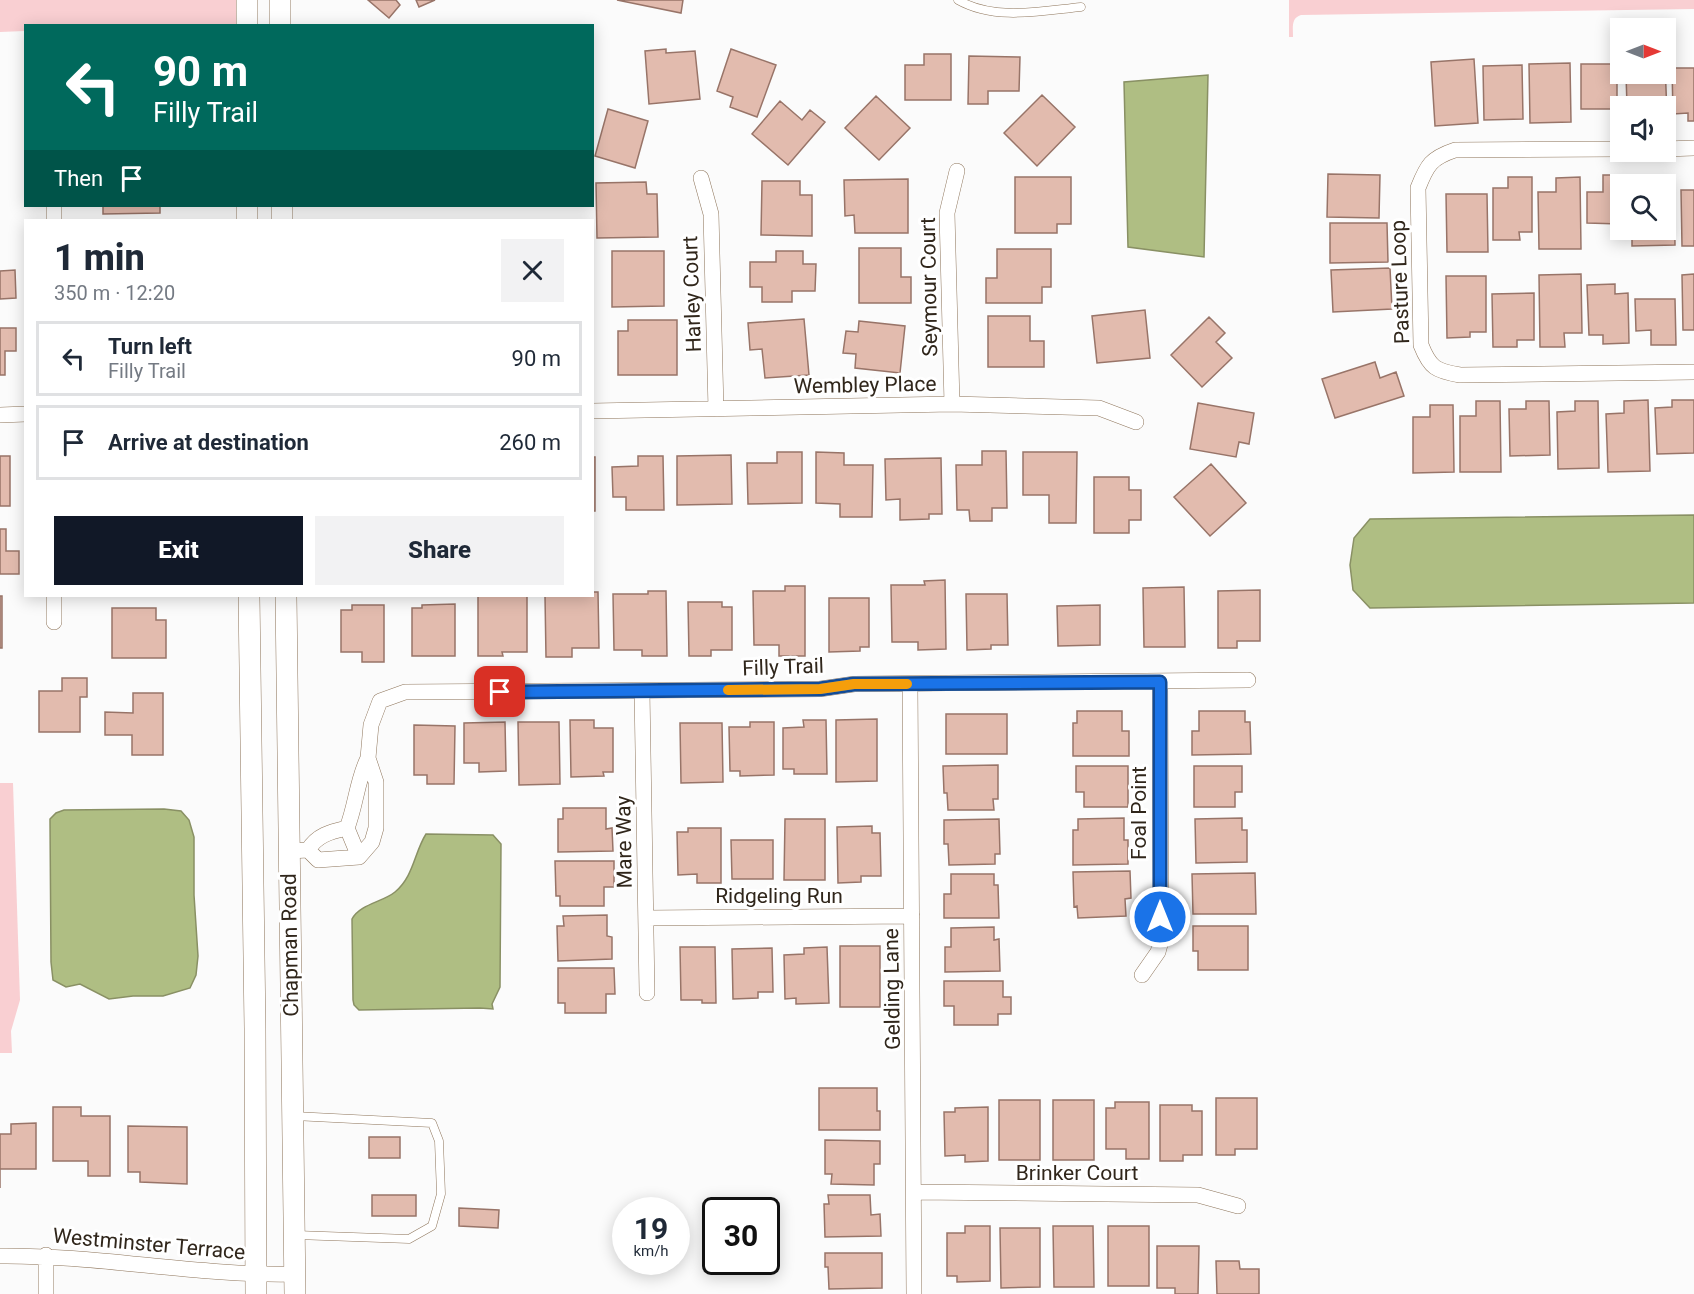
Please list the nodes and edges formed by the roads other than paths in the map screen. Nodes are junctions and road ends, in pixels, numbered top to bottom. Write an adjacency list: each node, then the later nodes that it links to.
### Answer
1 (247, 0): 5 (street)
2 (280, 0): 6 (street)
3 (958, 0): 4 (lane)
4 (1081, 7)
5 (247, 24)
6 (280, 24)
7 (1694, 148): 9 (street)
8 (1610, 149): 12 (street, Pasture Loop)
9 (1676, 149)
10 (957, 171): 13 (street, Seymour Court)
11 (701, 178): 14 (street, Harley Court)
12 (1694, 372)
13 (951, 404): 14 (street, Wembley Place); 18 (street, Wembley Place)
14 (716, 410): 15 (street, Wembley Place)
15 (594, 411)
16 (24, 414): 17 (street)
17 (0, 415)
18 (1136, 422)
19 (54, 597): 22 (street)
20 (249, 597): 42 (street, Chapman Road)
21 (286, 597): 29 (street, Chapman Road)
22 (54, 622)
23 (1248, 680): 24 (street, Filly Trail)
24 (1160, 682): 25 (street, Filly Trail); 33 (street, Foal Point)
25 (910, 684): 26 (street, Filly Trail); 31 (street, Gelding Lane)
26 (642, 691): 27 (street, Filly Trail); 32 (street, Mare Way)
27 (368, 758): 28 (street); 30 (street)
28 (347, 828): 29 (street); 30 (street)
29 (299, 850): 30 (street); 35 (street, Chapman Road)
30 (359, 857)
31 (912, 916): 32 (street, Ridgeling Run); 36 (street, Gelding Lane)
32 (646, 918): 34 (street, Mare Way)
33 (1142, 975)
34 (647, 993)
35 (292, 1116): 38 (street, Chapman Road); 38 (lane)
36 (915, 1192): 37 (street, Brinker Court); 44 (street, Gelding Lane)
37 (1238, 1206)
38 (294, 1235): 41 (street, Chapman Road)
39 (0, 1256): 40 (street, Westminster Terrace)
40 (46, 1256): 42 (street, Westminster Terrace); 43 (street)
41 (294, 1284): 42 (street, Westminster Terrace)
42 (256, 1285)
43 (46, 1294)
44 (914, 1294)

